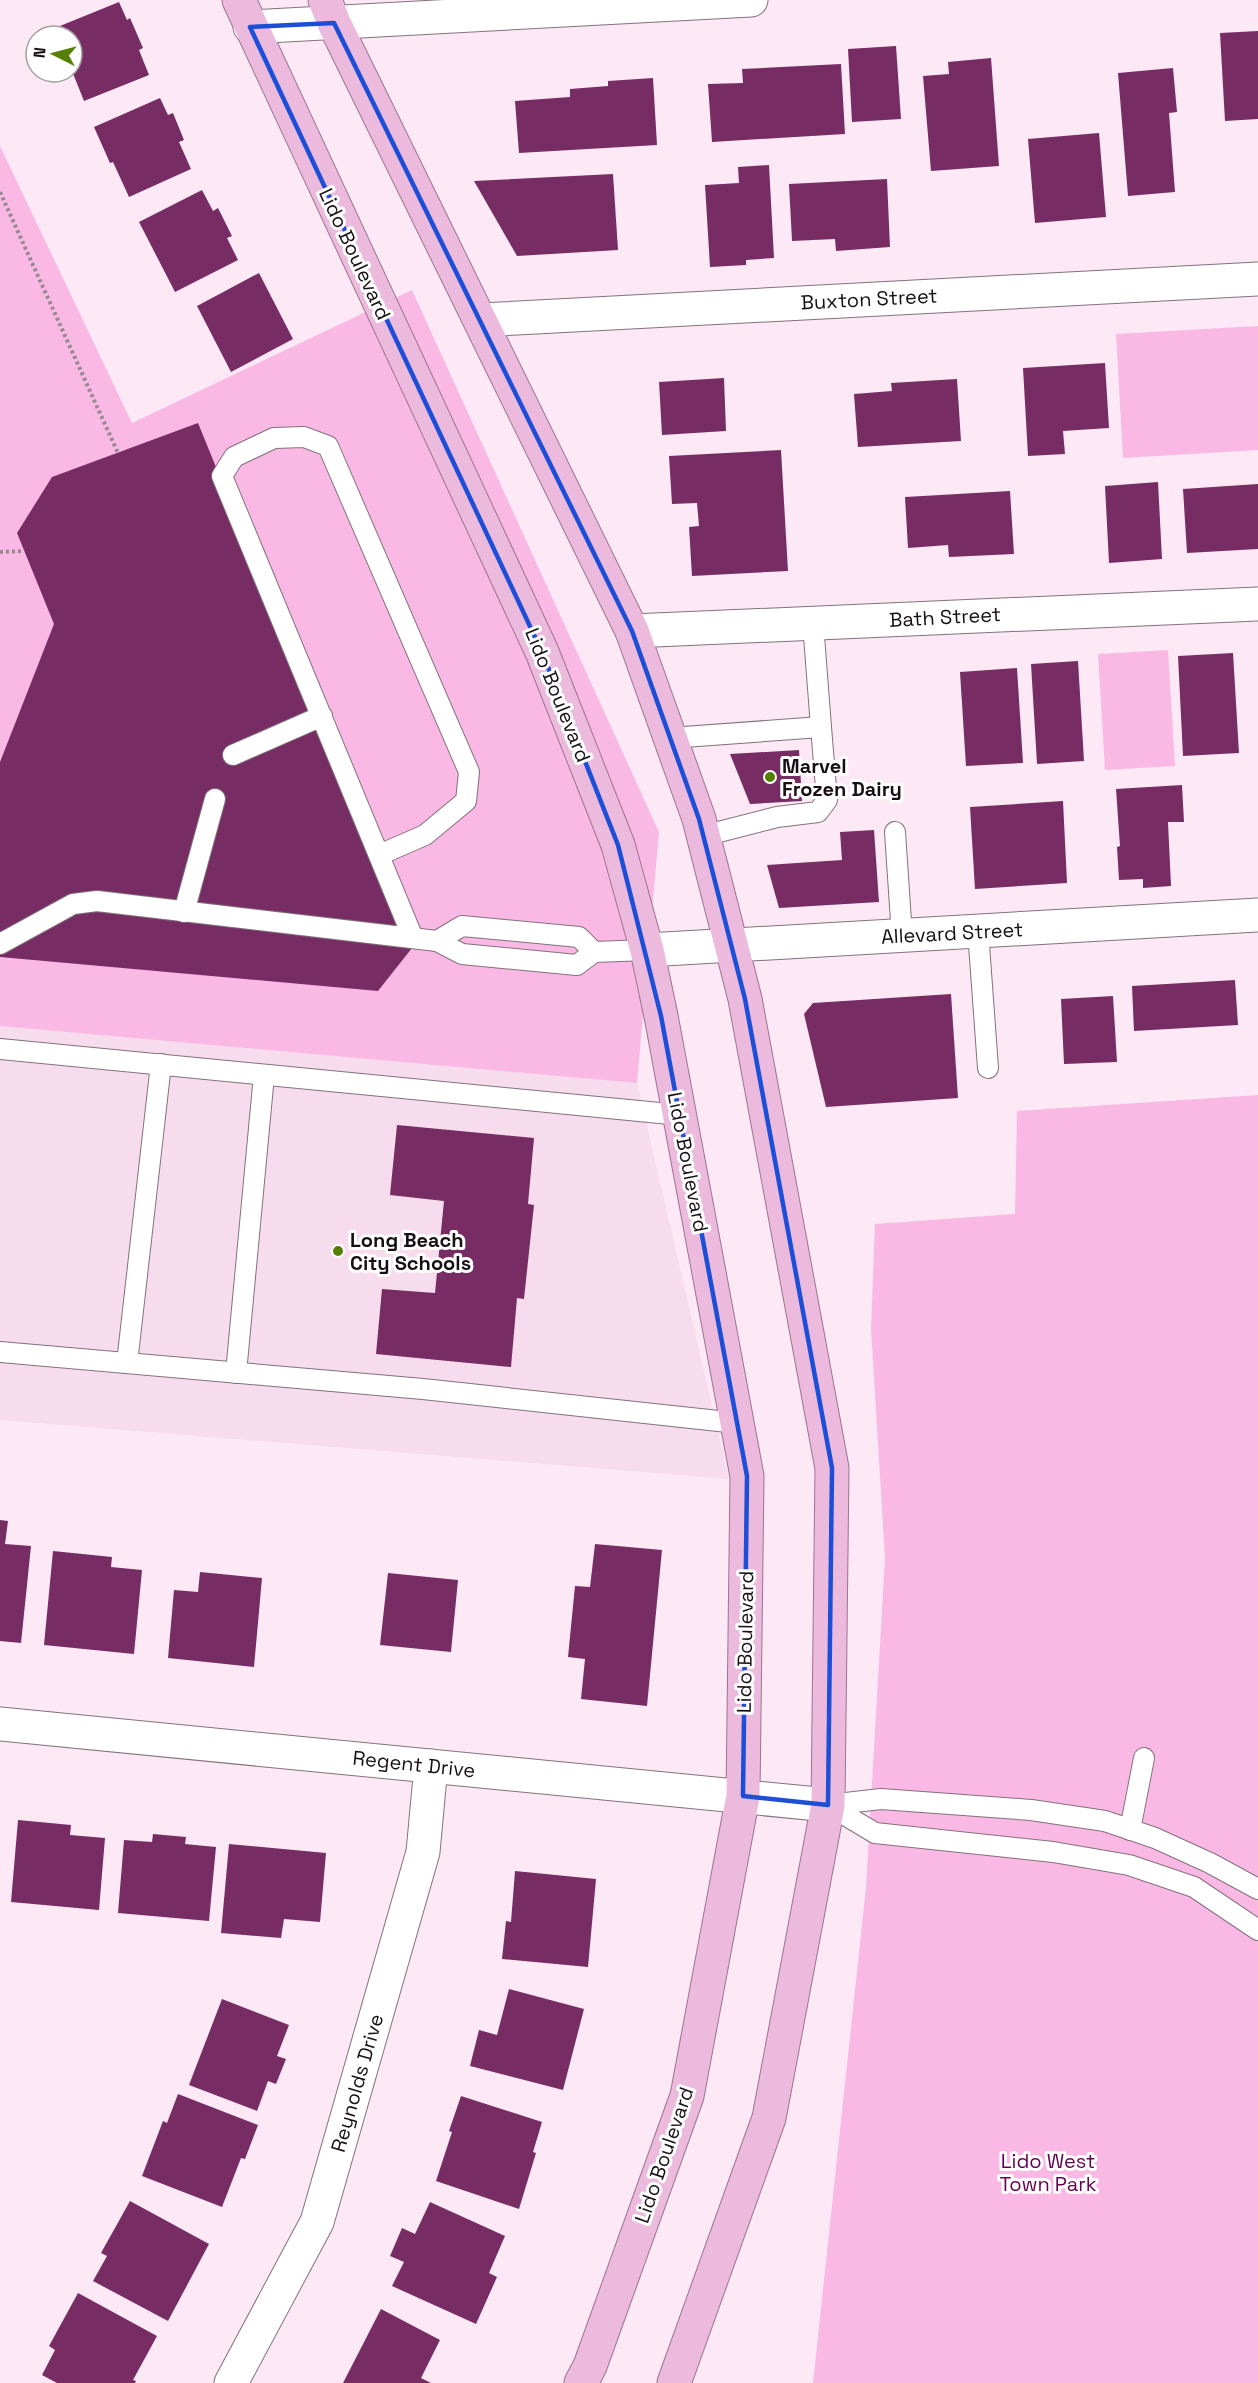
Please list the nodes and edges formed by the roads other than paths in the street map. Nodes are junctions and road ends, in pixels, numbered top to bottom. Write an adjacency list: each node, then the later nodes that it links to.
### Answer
1 (751, 0): 2 (street)
2 (330, 11): 3 (street); 5 (highway)
3 (244, 14): 25 (highway, Lido Boulevard)
4 (1258, 279): 5 (street, Buxton Street)
5 (480, 320): 8 (highway)
6 (1258, 604): 7 (street, Bath Street)
7 (813, 623): 8 (street, Bath Street); 10 (lane)
8 (632, 631): 11 (highway)
9 (322, 716): 12 (lane); 16 (lane); 16 (lane)
10 (821, 727): 11 (lane); 15 (lane)
11 (670, 738): 15 (highway)
12 (233, 755)
13 (215, 799): 17 (lane)
14 (895, 832): 20 (lane)
15 (703, 836): 24 (highway)
16 (379, 855): 21 (lane)
17 (184, 912): 21 (lane); 23 (lane)
18 (1258, 915): 19 (street, Allevard Street)
19 (978, 931): 20 (street, Allevard Street); 29 (lane)
20 (902, 936): 24 (street, Allevard Street)
21 (413, 938): 22 (lane)
22 (436, 941): 26 (lane); 26 (lane)
23 (0, 944)
24 (730, 946): 25 (street, Allevard Street); 40 (highway)
25 (647, 950): 26 (lane); 31 (highway, Lido Boulevard)
26 (594, 952)
27 (0, 1049): 28 (lane)
28 (161, 1064): 30 (lane); 33 (lane)
29 (988, 1068)
30 (264, 1075): 31 (lane); 34 (lane)
31 (680, 1115): 35 (highway, Lido Boulevard)
32 (0, 1352): 33 (lane)
33 (128, 1363): 34 (lane)
34 (236, 1373): 35 (lane)
35 (737, 1423): 39 (highway, Lido Boulevard)
36 (0, 1724): 38 (street, Regent Drive)
37 (1144, 1758): 41 (lane)
38 (431, 1766): 39 (street, Regent Drive); 44 (street, Reynolds Drive)
39 (743, 1796): 40 (street, Regent Drive); 45 (highway, Lido Boulevard)
40 (828, 1805): 41 (lane); 43 (lane); 46 (highway)
41 (1130, 1830): 42 (lane)
42 (1258, 1889)
43 (1258, 1930)
44 (231, 2383)
45 (581, 2383)
46 (674, 2383)

